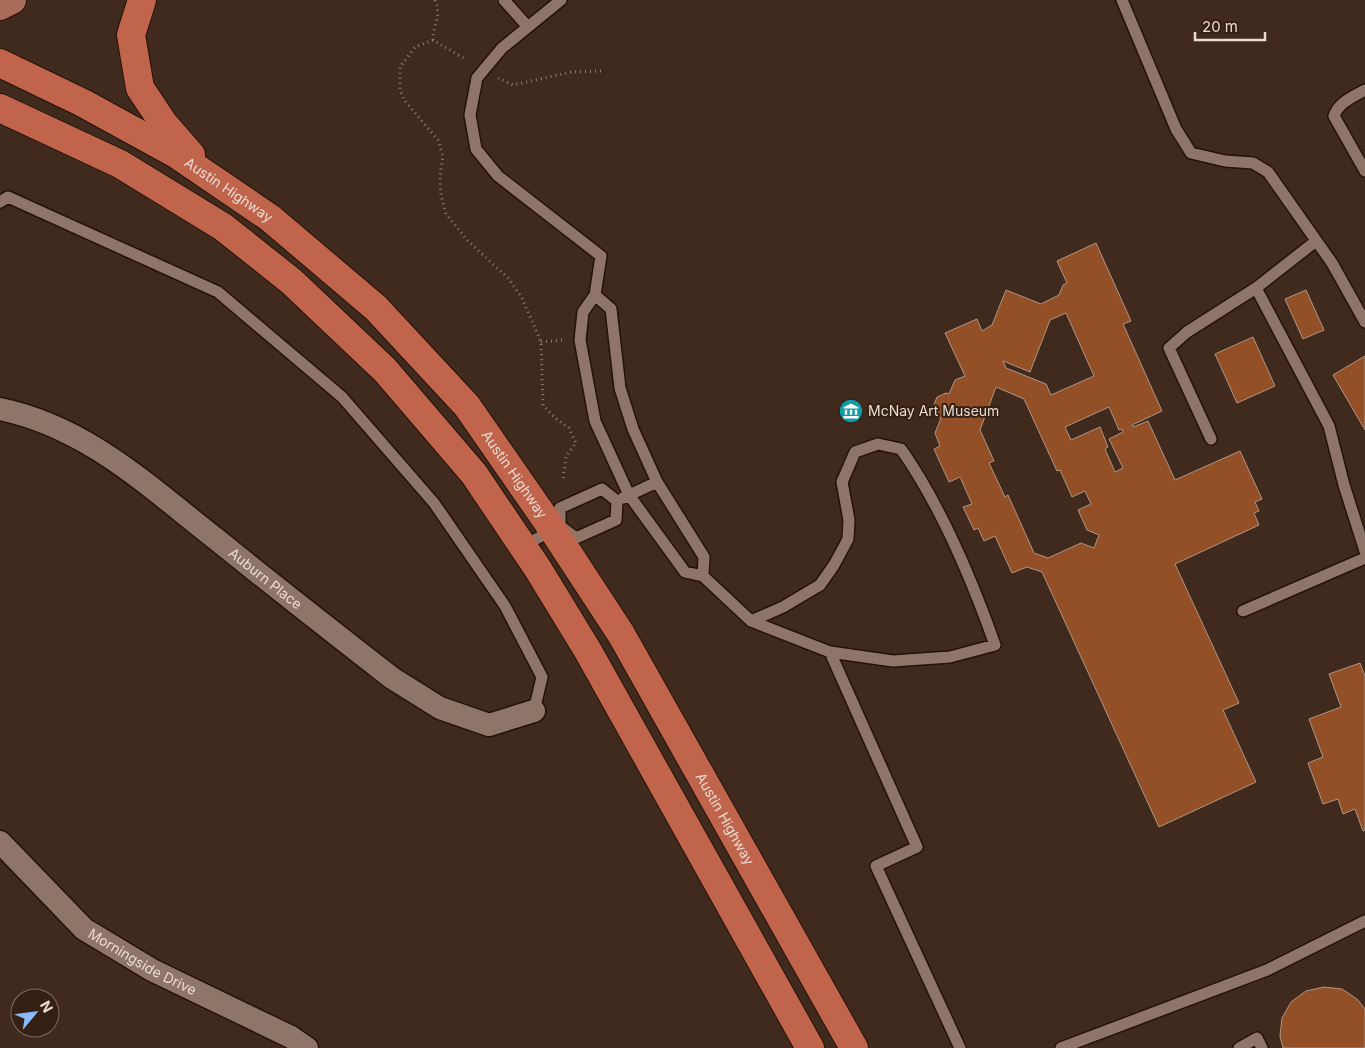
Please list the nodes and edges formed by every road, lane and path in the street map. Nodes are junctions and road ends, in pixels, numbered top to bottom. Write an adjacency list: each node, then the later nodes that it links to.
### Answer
1 (12, 0): 7 (street)
2 (142, 0): 19 (main road)
3 (435, 0): 9 (path)
4 (504, 0): 8 (lane)
5 (561, 0): 8 (lane)
6 (1122, 0): 21 (lane)
7 (0, 6)
8 (528, 27): 23 (lane)
9 (434, 40): 10 (path); 26 (path)
10 (465, 59)
11 (0, 63): 19 (main road, Austin Highway)
12 (603, 71): 13 (path)
13 (491, 74)
14 (1365, 90): 18 (lane)
15 (0, 108): 17 (main road)
16 (0, 118): 17 (main road)
17 (28, 119): 34 (main road)
18 (1365, 171)
19 (216, 182): 33 (main road, Austin Highway)
20 (0, 202): 41 (lane)
21 (1316, 241): 22 (lane); 24 (lane)
22 (1256, 288): 28 (lane); 35 (lane)
23 (595, 295): 30 (lane); 31 (lane)
24 (1365, 322)
25 (573, 340): 26 (path)
26 (541, 342): 29 (path)
27 (0, 409): 41 (street, Auburn Place)
28 (1211, 439)
29 (563, 480)
30 (656, 482): 31 (lane); 37 (lane)
31 (629, 495): 32 (lane); 37 (lane)
32 (617, 502): 33 (lane); 33 (lane)
33 (557, 528): 34 (lane); 46 (main road, Austin Highway)
34 (523, 546): 45 (main road)
35 (1365, 551)
36 (1365, 558): 38 (lane)
37 (703, 576): 39 (lane)
38 (1243, 611)
39 (751, 621): 40 (lane); 40 (lane)
40 (830, 652): 47 (lane)
41 (534, 711)
42 (0, 842): 44 (street, Morningside Drive)
43 (1365, 921): 48 (lane)
44 (307, 1048)
45 (810, 1048)
46 (854, 1048)
47 (960, 1048)
48 (1061, 1048)
49 (1239, 1048): 50 (lane)
50 (1262, 1048)

